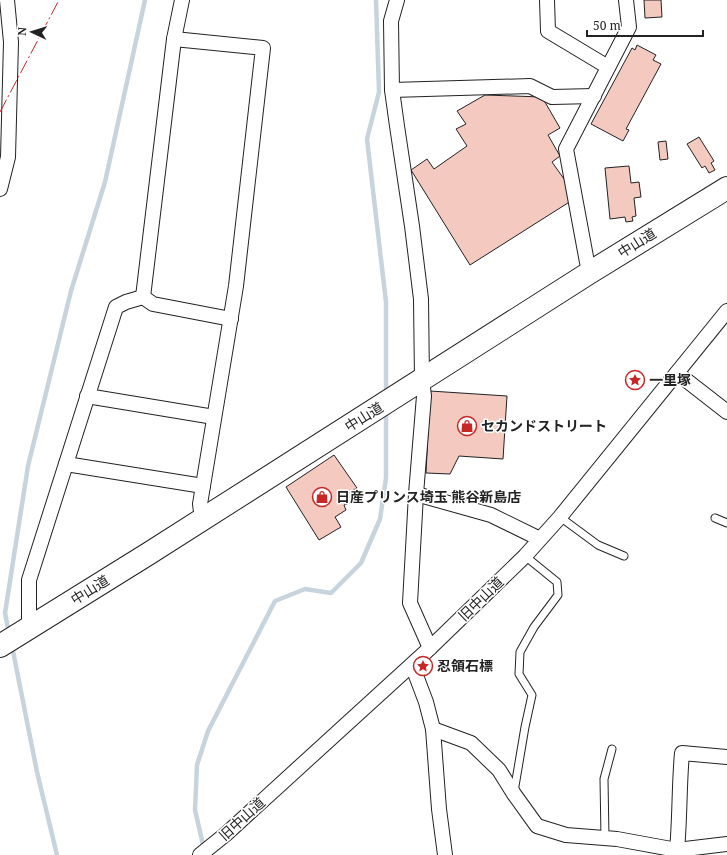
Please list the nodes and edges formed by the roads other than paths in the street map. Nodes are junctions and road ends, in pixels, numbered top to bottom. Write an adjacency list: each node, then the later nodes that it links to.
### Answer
1 (7, 0): 11 (street)
2 (182, 0): 6 (street)
3 (397, 0): 8 (street)
4 (547, 0): 7 (street)
5 (626, 0): 7 (street)
6 (174, 39): 13 (street); 15 (street)
7 (608, 68): 9 (street)
8 (392, 90): 9 (street); 17 (street)
9 (594, 96): 12 (street)
10 (727, 188): 12 (highway, 中山道)
11 (0, 189)
12 (589, 273): 17 (highway, 中山道)
13 (143, 297): 15 (street); 18 (street)
14 (727, 311): 16 (street, 旧中山道)
15 (231, 319): 20 (street)
16 (677, 373): 19 (street); 24 (street, 旧中山道)
17 (422, 380): 23 (street); 26 (highway, 中山道)
18 (87, 396): 20 (street); 21 (street)
19 (727, 412)
20 (214, 417): 22 (street)
21 (66, 464): 22 (street); 31 (street)
22 (203, 486): 26 (street)
23 (416, 494): 28 (street); 33 (street)
24 (560, 517): 28 (street, 旧中山道); 30 (lane)
25 (715, 518): 27 (lane)
26 (202, 519): 31 (highway, 中山道)
27 (727, 523)
28 (540, 539): 29 (street, 旧中山道)
29 (525, 556): 33 (street, 旧中山道); 38 (lane)
30 (624, 556)
31 (24, 631): 32 (highway, 中山道)
32 (1, 646)
33 (430, 648): 34 (street, 旧中山道)
34 (412, 665): 35 (street); 42 (street, 旧中山道)
35 (432, 729): 38 (street); 43 (street)
36 (612, 749): 39 (lane)
37 (727, 757): 41 (street)
38 (514, 794): 39 (street)
39 (605, 838): 41 (street)
40 (727, 844): 41 (street)
41 (670, 851)
42 (200, 855)
43 (445, 855)

